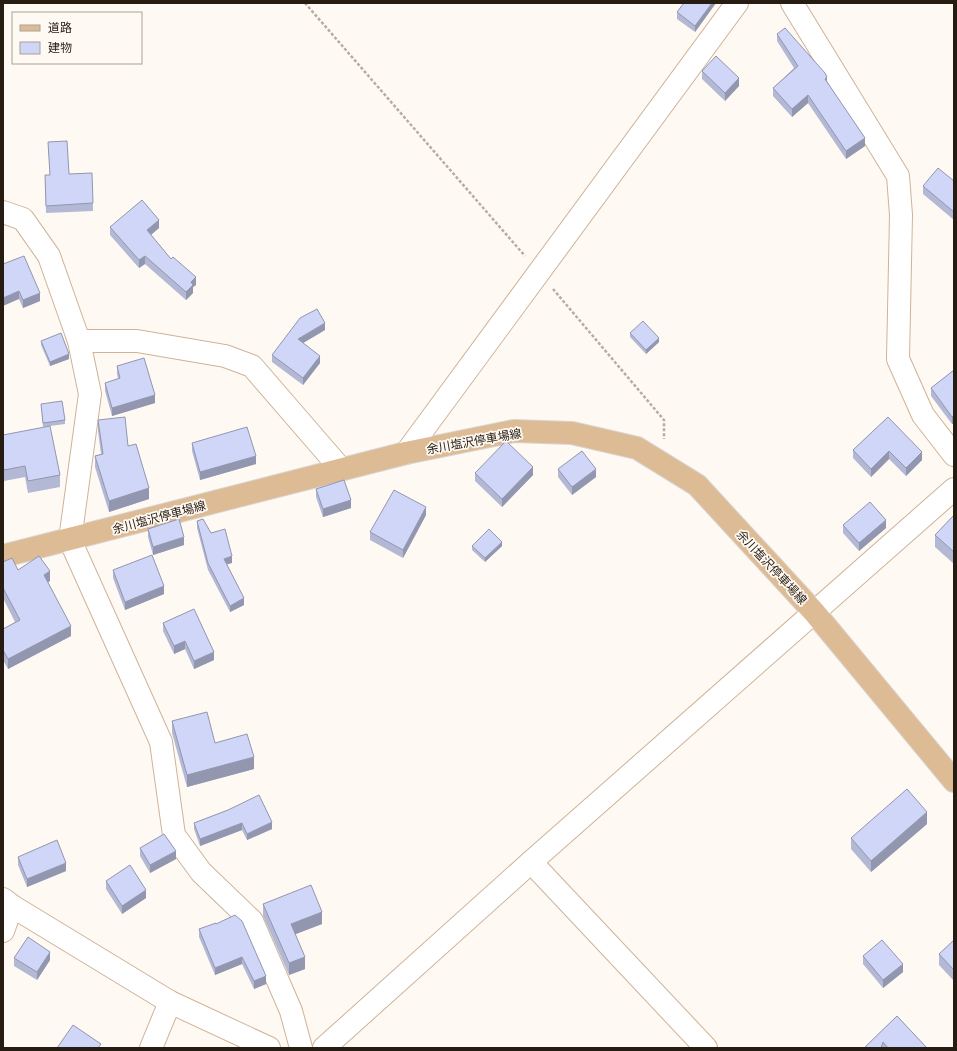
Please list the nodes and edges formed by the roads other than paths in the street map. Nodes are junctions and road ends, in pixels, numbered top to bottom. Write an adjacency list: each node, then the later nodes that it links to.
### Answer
1 (737, 3): 5 (street)
2 (792, 3): 6 (street)
3 (3, 212): 4 (street)
4 (79, 341): 7 (street); 9 (street)
5 (406, 453): 7 (main road, 余川塩沢停車場線); 11 (main road, 余川塩沢停車場線)
6 (954, 455)
7 (341, 469): 9 (main road, 余川塩沢停車場線)
8 (954, 489): 11 (street)
9 (70, 540): 10 (main road, 余川塩沢停車場線); 19 (street)
10 (3, 556)
11 (814, 612): 12 (main road, 余川塩沢停車場線); 13 (street)
12 (954, 781)
13 (531, 862): 20 (street); 21 (street)
14 (7, 903): 15 (street); 16 (street)
15 (3, 931)
16 (170, 1002): 17 (street); 18 (street)
17 (151, 1048)
18 (269, 1048)
19 (301, 1048)
20 (324, 1048)
21 (706, 1048)

